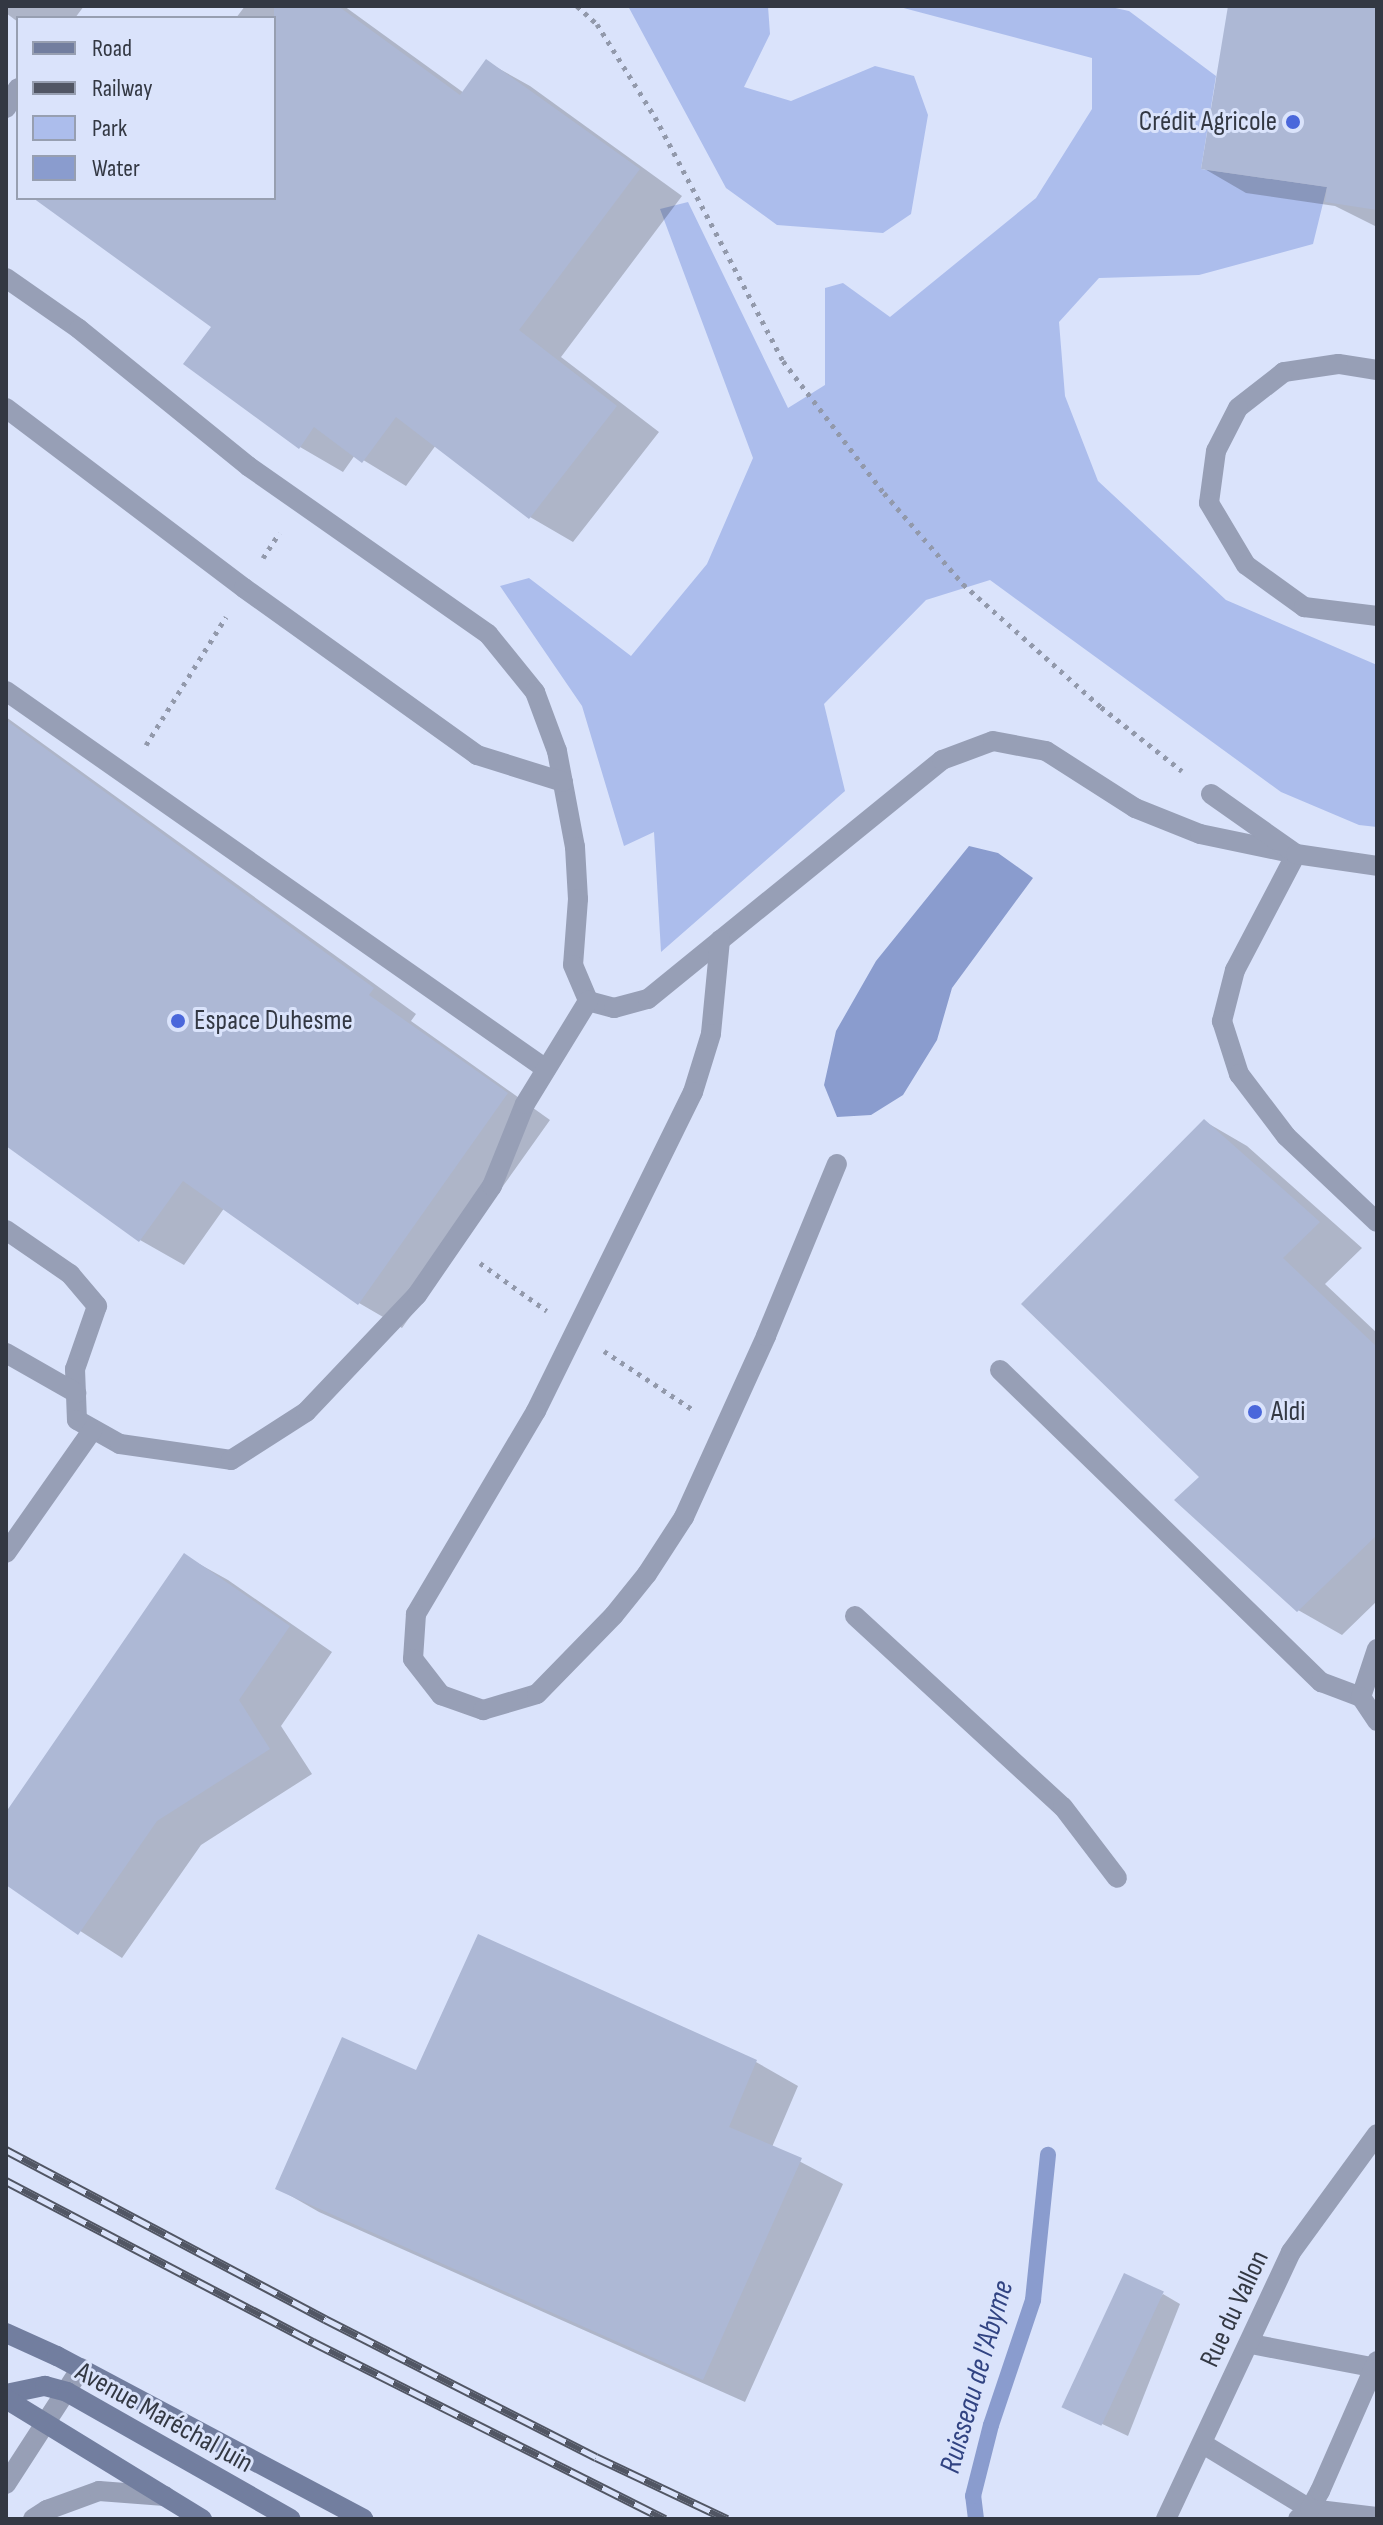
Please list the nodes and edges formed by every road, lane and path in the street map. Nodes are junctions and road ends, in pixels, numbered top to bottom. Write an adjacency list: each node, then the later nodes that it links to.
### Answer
1 (577, 6): 11 (path)
2 (6, 278): 5 (street)
3 (1377, 370): 7 (street)
4 (6, 408): 6 (street)
5 (298, 501): 6 (path); 10 (street)
6 (244, 588): 9 (path); 10 (street)
7 (1377, 616)
8 (6, 691): 9 (street)
9 (127, 776): 16 (street)
10 (563, 782): 15 (street)
11 (1211, 794): 12 (street)
12 (1296, 854): 13 (street); 14 (street); 18 (street)
13 (1377, 866)
14 (720, 940): 15 (street); 17 (street)
15 (588, 1001): 16 (street)
16 (546, 1069): 23 (street)
17 (837, 1164)
18 (1377, 1222)
19 (6, 1230): 22 (street)
20 (6, 1353): 22 (street)
21 (1000, 1370): 27 (street)
22 (76, 1393): 23 (street)
23 (93, 1429): 24 (street)
24 (6, 1553)
25 (855, 1616): 29 (street)
26 (1377, 1649): 27 (street)
27 (1361, 1697): 28 (street)
28 (1377, 1721)
29 (1117, 1878)
30 (1377, 2134): 32 (street, Rue du Vallon)
31 (6, 2333): 34 (main road)
32 (1251, 2344): 33 (street); 38 (street, Rue du Vallon)
33 (1376, 2365): 41 (street)
34 (81, 2368): 35 (street); 46 (main road)
35 (67, 2392): 36 (main road, Avenue Maréchal Juin); 37 (street); 45 (main road, Avenue Maréchal Juin)
36 (9, 2399): 37 (main road, Avenue Maréchal Juin)
37 (47, 2425): 39 (street); 40 (main road, Avenue Maréchal Juin)
38 (1203, 2444): 41 (street); 47 (street, Rue du Vallon)
39 (6, 2484)
40 (165, 2496): 43 (street); 44 (main road, Avenue Maréchal Juin)
41 (1304, 2514): 42 (street)
42 (1377, 2517)
43 (33, 2519)
44 (202, 2519)
45 (291, 2519)
46 (363, 2519)
47 (1166, 2519)

